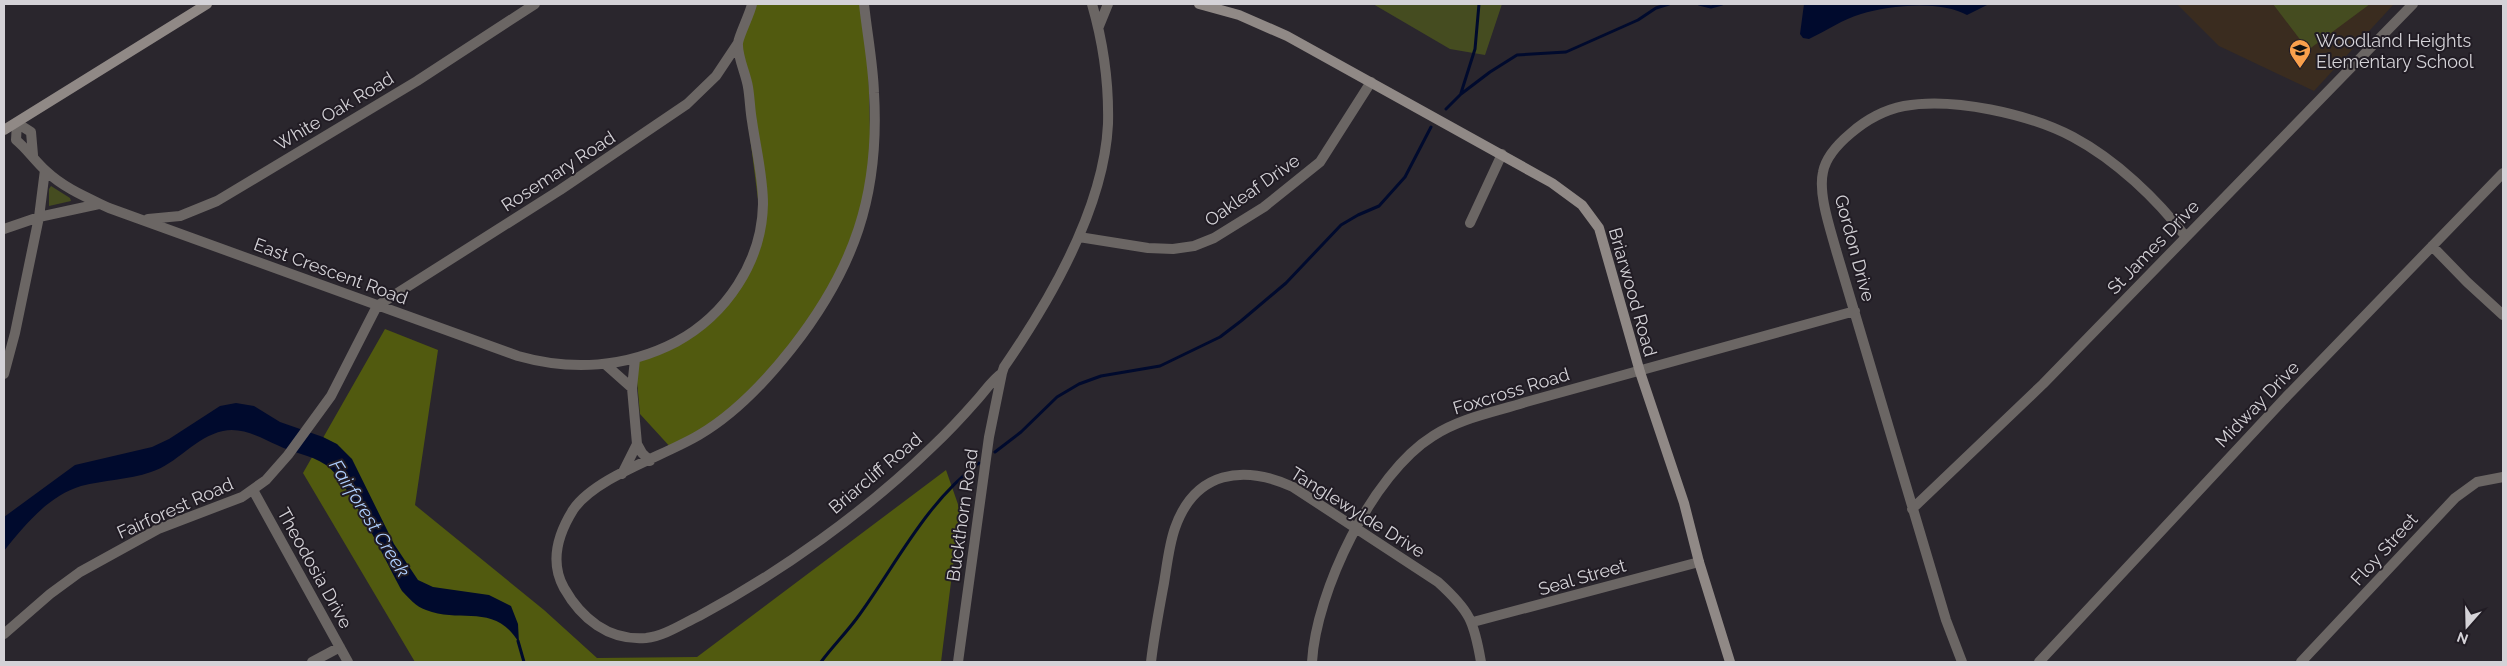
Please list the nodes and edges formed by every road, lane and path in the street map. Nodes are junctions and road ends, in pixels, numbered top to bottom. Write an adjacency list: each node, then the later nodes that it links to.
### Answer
1 (207, 4): 12 (street)
2 (535, 4): 19 (street, White Oak Road)
3 (752, 4): 10 (street, Rosemary Road)
4 (864, 4): 35 (street, Briarcliff Road)
5 (1092, 4): 9 (street, Briarcliff Road)
6 (1199, 4): 11 (street, Briarwood Road)
7 (2413, 4): 23 (street, St James Drive)
8 (1110, 5): 9 (street)
9 (1099, 26): 22 (street, Briarcliff Road)
10 (738, 43): 25 (street, Rosemary Road); 28 (street, East Crescent Road)
11 (1371, 82): 14 (street, Briarwood Road); 22 (street, Oakleaf Drive)
12 (17, 123): 13 (street); 15 (street, East Crescent Road)
13 (4, 130)
14 (1502, 154): 20 (street); 30 (street, Briarwood Road)
15 (45, 170): 17 (street, East Crescent Road); 18 (street)
16 (2503, 173): 24 (street, Midway Drive)
17 (100, 204): 18 (street); 19 (street, East Crescent Road)
18 (38, 217): 21 (street); 32 (street)
19 (140, 219): 25 (street, East Crescent Road)
20 (1470, 223)
21 (4, 229)
22 (1078, 237): 31 (street, Briarcliff Road)
23 (2186, 237): 26 (street, Gordon Drive); 39 (street, St James Drive)
24 (2432, 246): 27 (street); 53 (street, Midway Drive)
25 (377, 306): 29 (street, East Crescent Road); 38 (street, Fairforest Road)
26 (1855, 311): 30 (street, Foxcross Road); 39 (street, Gordon Drive)
27 (2503, 315)
28 (635, 359): 29 (street, East Crescent Road); 33 (street)
29 (604, 364): 33 (street)
30 (1640, 372): 40 (street, Foxcross Road); 41 (street, Briarwood Road)
31 (1002, 373): 36 (street, Briarcliff Road); 47 (street, Buckthorn Road)
32 (4, 374)
33 (632, 388): 34 (street)
34 (637, 444): 35 (street); 36 (street)
35 (650, 461): 36 (street, Briarcliff Road)
36 (622, 474)
37 (2503, 477): 54 (street, Floy Street)
38 (253, 490): 43 (street, Fairforest Road); 44 (street, Theodosia Drive)
39 (1912, 509): 52 (street, Gordon Drive)
40 (1356, 527): 42 (street, Tanglewylde Drive); 48 (street, Tanglewylde Drive); 49 (street, Foxcross Road)
41 (1700, 562): 42 (street, Seal Street); 51 (street, Briarwood Road)
42 (1473, 622): 50 (street, Tanglewylde Drive)
43 (4, 634)
44 (340, 647): 45 (street); 46 (street, Theodosia Drive)
45 (312, 662)
46 (348, 662)
47 (958, 662)
48 (1150, 662)
49 (1312, 662)
50 (1482, 662)
51 (1730, 662)
52 (1962, 662)
53 (2039, 662)
54 (2301, 662)

